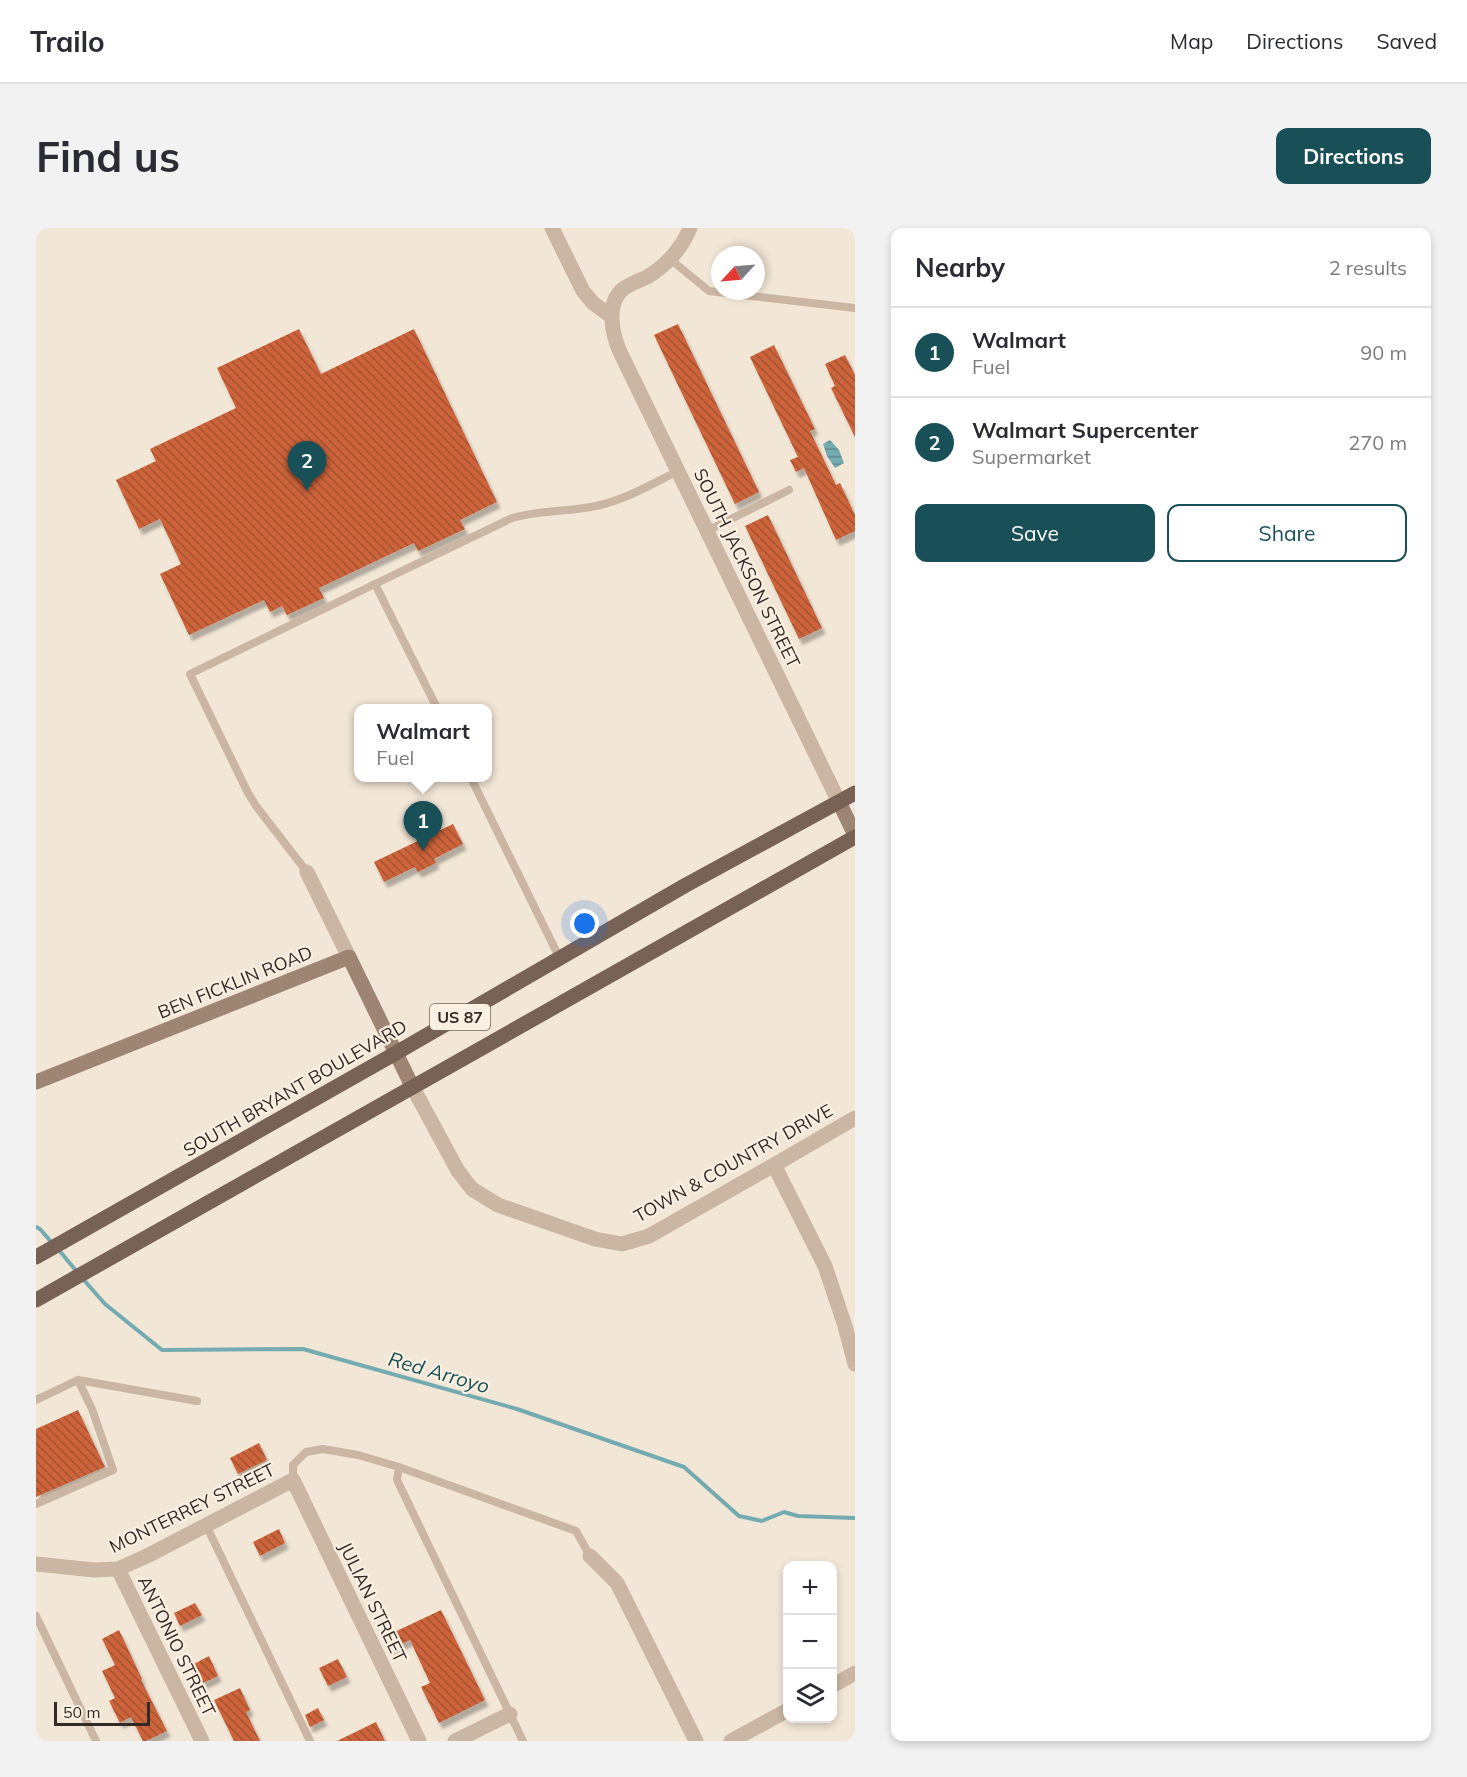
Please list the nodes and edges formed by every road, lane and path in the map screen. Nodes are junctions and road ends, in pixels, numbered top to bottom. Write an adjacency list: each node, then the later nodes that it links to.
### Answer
1 (552, 228): 5 (street)
2 (690, 228): 3 (street)
3 (670, 259): 4 (lane); 5 (street)
4 (855, 308)
5 (613, 312): 6 (street, SOUTH JACKSON STREET)
6 (678, 471): 8 (street, SOUTH JACKSON STREET); 9 (lane)
7 (789, 490): 8 (lane)
8 (707, 531): 13 (street, SOUTH JACKSON STREET)
9 (375, 584): 10 (lane); 15 (lane)
10 (434, 704)
11 (473, 782): 17 (lane)
12 (855, 793): 13 (main road, SOUTH BRYANT BOULEVARD / US 87)
13 (839, 802): 14 (street, SOUTH JACKSON STREET); 17 (main road, SOUTH BRYANT BOULEVARD / US 87)
14 (855, 836): 20 (main road, US 87)
15 (307, 872): 16 (street)
16 (349, 957): 18 (street); 19 (street, BEN FICKLIN ROAD)
17 (560, 959): 18 (main road, SOUTH BRYANT BOULEVARD / US 87)
18 (396, 1053): 20 (street); 23 (main road, SOUTH BRYANT BOULEVARD / US 87)
19 (36, 1082)
20 (412, 1086): 22 (street, TOWN & COUNTRY DRIVE); 24 (main road, US 87)
21 (855, 1118): 22 (street, TOWN & COUNTRY DRIVE)
22 (774, 1165): 25 (street)
23 (36, 1257)
24 (36, 1300)
25 (855, 1364)
26 (78, 1380): 27 (lane); 28 (lane); 31 (lane)
27 (36, 1400)
28 (196, 1401)
29 (399, 1467): 30 (lane); 33 (lane); 40 (lane)
30 (293, 1480): 32 (street, MONTERREY STREET); 44 (street, JULIAN STREET)
31 (36, 1504)
32 (206, 1525): 35 (street, MONTERREY STREET); 43 (lane)
33 (590, 1556): 47 (street)
34 (36, 1564): 35 (street, MONTERREY STREET)
35 (118, 1569): 42 (street, ANTONIO STREET)
36 (36, 1616): 41 (lane)
37 (855, 1673): 38 (street)
38 (837, 1683)
39 (783, 1713): 48 (street)
40 (510, 1714): 45 (street); 46 (lane)
41 (96, 1741)
42 (202, 1741)
43 (310, 1741)
44 (419, 1741)
45 (455, 1741)
46 (523, 1741)
47 (696, 1741)
48 (731, 1741)

